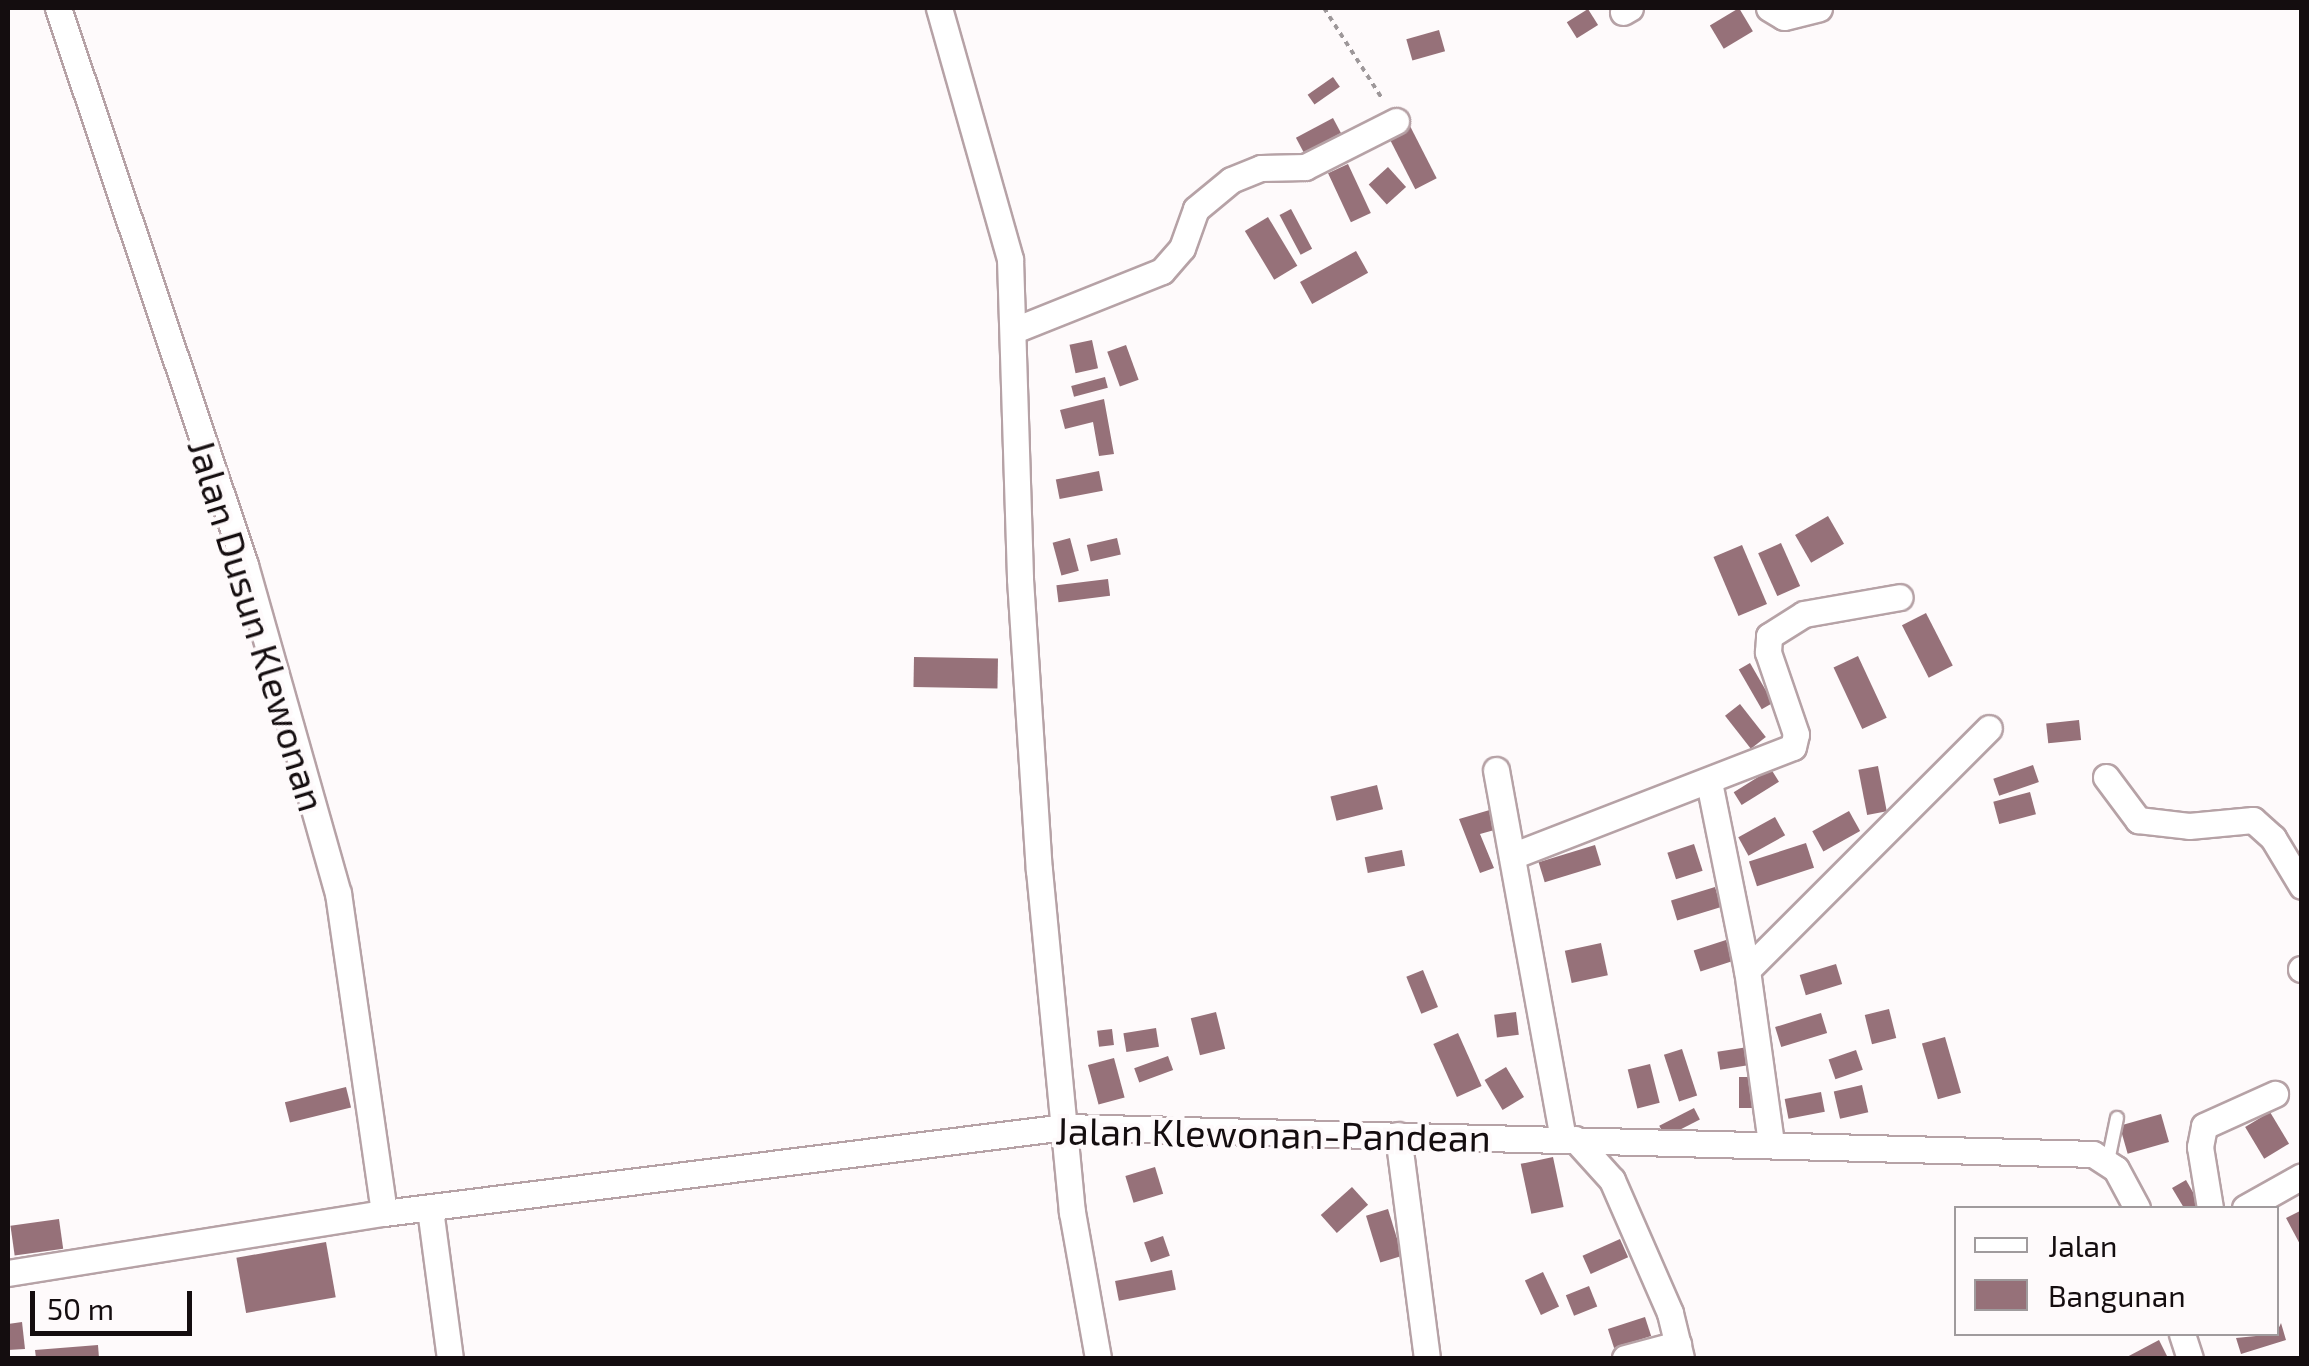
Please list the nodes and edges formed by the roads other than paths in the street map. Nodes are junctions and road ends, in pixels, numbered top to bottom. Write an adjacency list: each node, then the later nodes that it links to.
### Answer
1 (58, 8): 29 (street, Jalan Dusun Klewonan)
2 (939, 8): 6 (street)
3 (1769, 8): 4 (street)
4 (1819, 8)
5 (1396, 121): 6 (street)
6 (1017, 330): 17 (street)
7 (1900, 598): 11 (street)
8 (1989, 728): 14 (street)
9 (1496, 770): 12 (street)
10 (2106, 777): 13 (street)
11 (1709, 782): 12 (street); 14 (street)
12 (1512, 856): 19 (street)
13 (2302, 886)
14 (1747, 970): 21 (street)
15 (2276, 1094): 26 (street)
16 (2116, 1118): 22 (lane)
17 (1065, 1128): 18 (street, Jalan Klewonan-Pandean); 28 (street, Jalan Klewonan-Pandean); 33 (street)
18 (1398, 1135): 19 (street, Jalan Klewonan-Pandean); 34 (street)
19 (1569, 1139): 20 (street, Jalan Klewonan-Pandean); 24 (street)
20 (1644, 1140): 21 (street, Jalan Klewonan-Pandean); 24 (street)
21 (1771, 1142): 22 (street, Jalan Klewonan-Pandean)
22 (2112, 1165): 25 (street)
23 (2302, 1176): 27 (street)
24 (1612, 1180): 31 (street)
25 (2136, 1206)
26 (2210, 1206)
27 (2249, 1206)
28 (430, 1209): 29 (street); 32 (street)
29 (384, 1214): 30 (street)
30 (8, 1273)
31 (1680, 1351): 35 (street)
32 (450, 1358)
33 (1098, 1358)
34 (1428, 1358)
35 (1625, 1358)

